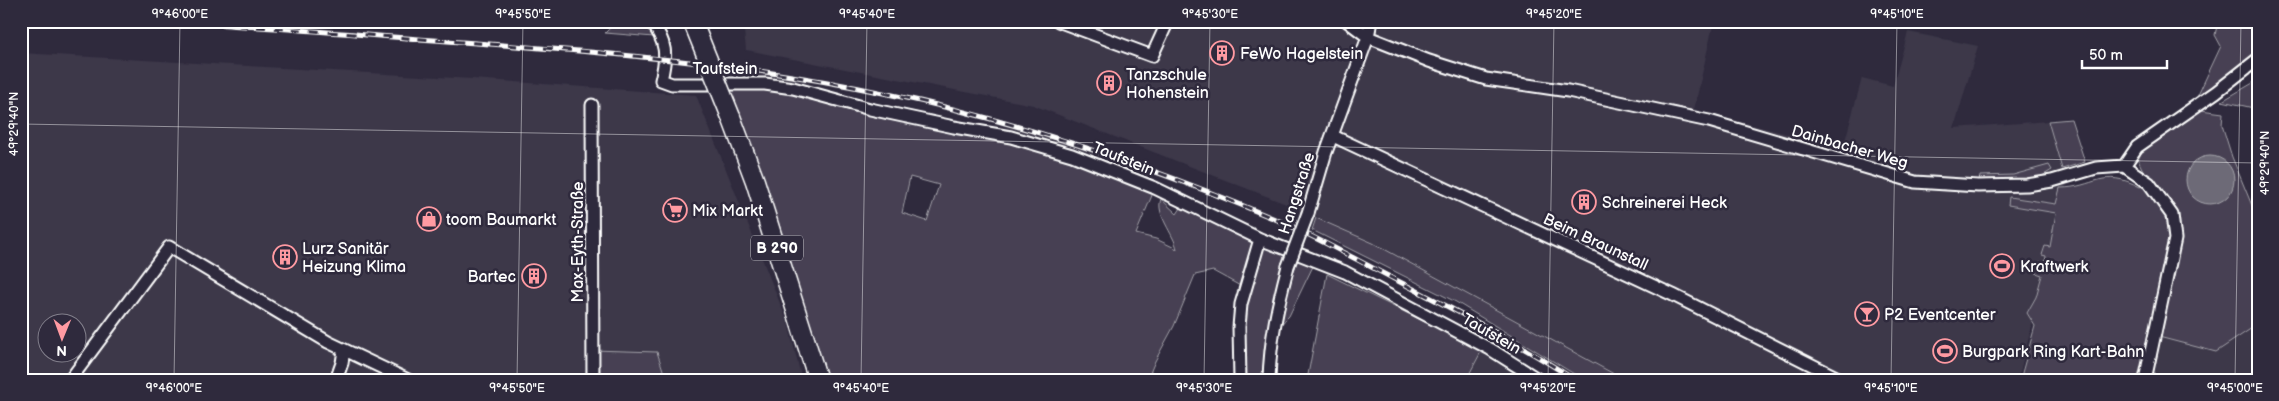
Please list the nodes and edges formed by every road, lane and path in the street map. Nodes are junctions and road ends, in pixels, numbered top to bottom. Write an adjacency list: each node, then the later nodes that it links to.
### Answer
1 (651, 21): 12 (street, Taufstein)
2 (1058, 21): 3 (street)
3 (1168, 21)
4 (1347, 21): 7 (street, Dainbacher Weg)
5 (1371, 21): 7 (street, Hangstraße)
6 (693, 23): 18 (main road, B 290, bridge)
7 (1368, 36): 10 (street, Hangstraße); 11 (street, Dainbacher Weg)
8 (2258, 59): 11 (street)
9 (592, 105): 17 (street, Max-Eyth-Straße)
10 (1333, 136): 20 (street, Hangstraße, bridge); 22 (street, Beim Braunstall)
11 (2124, 166): 23 (street)
12 (1260, 238): 19 (street); 21 (street, Taufstein)
13 (344, 350): 14 (street); 15 (street); 16 (street)
14 (70, 380)
15 (336, 380)
16 (408, 380)
17 (593, 380)
18 (818, 380)
19 (1240, 380)
20 (1269, 380)
21 (1539, 380)
22 (1842, 380)
23 (2145, 380)

